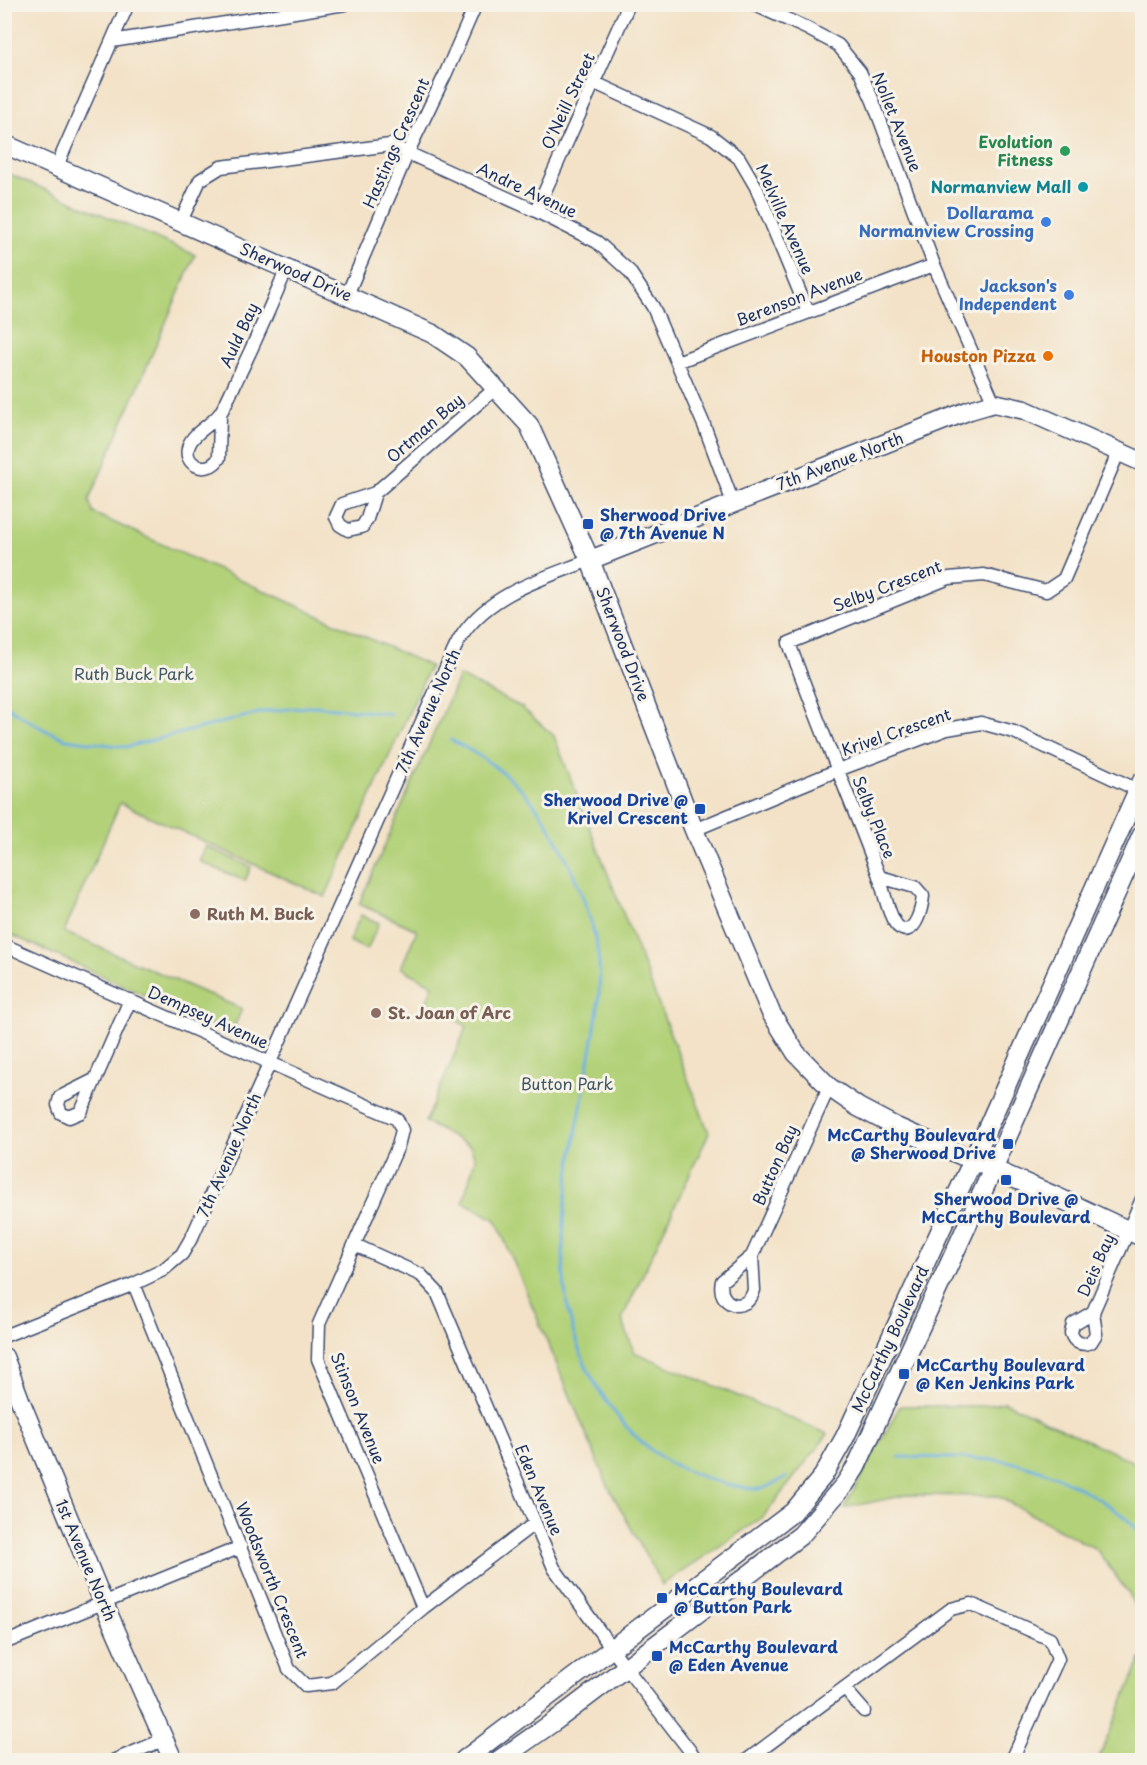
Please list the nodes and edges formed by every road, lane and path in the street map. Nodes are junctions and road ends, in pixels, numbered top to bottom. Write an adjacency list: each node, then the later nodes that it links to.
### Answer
1 (128, 4): 6 (street)
2 (345, 4): 6 (street)
3 (476, 4): 9 (street, Hastings Crescent)
4 (629, 4): 7 (street, O'Neill Street)
5 (753, 4): 13 (street, Nollet Avenue)
6 (112, 41): 10 (street)
7 (595, 83): 11 (street, O'Neill Street); 16 (street, Melville Avenue)
8 (4, 144): 10 (street, Sherwood Drive)
9 (408, 152): 11 (street, Andre Avenue); 12 (street, Andre Avenue); 15 (street, Hastings Crescent)
10 (56, 168): 12 (street, Sherwood Drive)
11 (536, 211): 17 (street, Andre Avenue)
12 (181, 221): 14 (street, Sherwood Drive)
13 (934, 265): 16 (street, Berenson Avenue); 19 (street, Nollet Avenue)
14 (287, 268): 15 (street, Sherwood Drive); 20 (street, Auld Bay)
15 (347, 295): 18 (street, Sherwood Drive)
16 (808, 312): 17 (street, Berenson Avenue)
17 (677, 362): 24 (street, Andre Avenue)
18 (496, 387): 23 (street, Ortman Bay); 25 (street, Sherwood Drive)
19 (994, 404): 21 (street, 7th Avenue North); 24 (street, 7th Avenue North)
20 (220, 414)
21 (1119, 451): 22 (street, 7th Avenue North); 26 (street, Selby Crescent)
22 (1143, 462)
23 (375, 493)
24 (733, 503): 25 (street, 7th Avenue North)
25 (590, 561): 28 (street, Sherwood Drive); 33 (street, 7th Avenue North)
26 (838, 770): 27 (street, Krivel Crescent); 28 (street, Krivel Crescent); 30 (street, Selby Place)
27 (1141, 788): 37 (street, McCarthy Boulevard)
28 (694, 830): 35 (street, Sherwood Drive)
29 (1143, 835): 38 (street, McCarthy Boulevard)
30 (880, 877)
31 (4, 945): 32 (street, Dempsey Avenue)
32 (130, 1000): 33 (street, Dempsey Avenue); 34 (street)
33 (271, 1063): 36 (street, Dempsey Avenue); 43 (street, 7th Avenue North)
34 (94, 1080)
35 (829, 1087): 37 (street, Sherwood Drive); 42 (street, Button Bay)
36 (397, 1119): 41 (street, Stinson Avenue)
37 (973, 1160): 38 (street, Sherwood Drive); 52 (street, McCarthy Boulevard)
38 (993, 1169): 40 (street, Sherwood Drive); 53 (street, McCarthy Boulevard)
39 (1143, 1199): 40 (street, Deis Bay)
40 (1136, 1234): 44 (street, Deis Bay)
41 (355, 1245): 47 (street, Eden Avenue); 50 (street, Stinson Avenue)
42 (752, 1256)
43 (134, 1284): 45 (street, 7th Avenue North); 48 (street, Woodsworth Crescent)
44 (1093, 1312)
45 (4, 1336)
46 (4, 1357): 49 (street, 1st Avenue North)
47 (535, 1523): 50 (street, Woodsworth Crescent); 52 (street, Eden Avenue)
48 (241, 1547): 49 (street); 50 (street, Woodsworth Crescent)
49 (104, 1604): 51 (street); 56 (street, 1st Avenue North)
50 (423, 1608)
51 (4, 1642)
52 (613, 1649): 53 (street, Eden Avenue); 59 (street, McCarthy Boulevard)
53 (626, 1668): 60 (street, McCarthy Boulevard); 61 (street, Eden Avenue)
54 (844, 1688): 55 (street); 62 (street); 63 (street)
55 (864, 1712)
56 (163, 1740): 57 (street); 58 (street, 1st Avenue North)
57 (115, 1761)
58 (173, 1761)
59 (464, 1761)
60 (499, 1761)
61 (697, 1761)
62 (747, 1761)
63 (1012, 1761)

